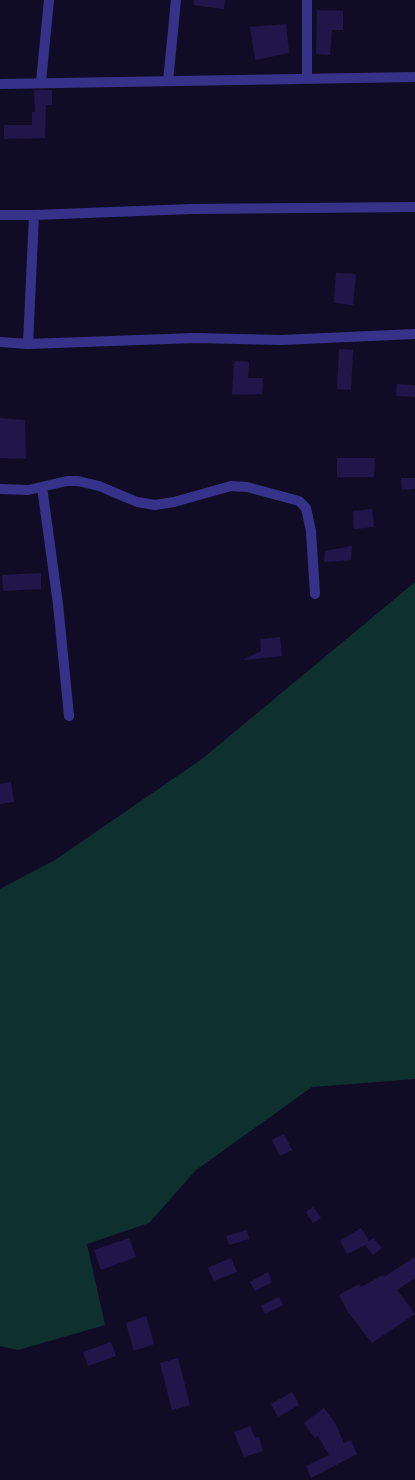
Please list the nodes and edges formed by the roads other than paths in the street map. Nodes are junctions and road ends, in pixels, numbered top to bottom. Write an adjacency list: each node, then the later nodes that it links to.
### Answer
1 (49, 0): 7 (street)
2 (176, 0): 6 (street)
3 (307, 0): 5 (street)
4 (415, 76): 5 (street)
5 (307, 78): 6 (street)
6 (168, 81): 7 (street)
7 (41, 82): 8 (street)
8 (0, 84)
9 (415, 207): 11 (street)
10 (0, 215): 11 (street)
11 (34, 215): 14 (street)
12 (415, 334): 14 (street)
13 (0, 342): 14 (street)
14 (28, 344)
15 (42, 487): 16 (street); 17 (street); 18 (street)
16 (0, 489)
17 (315, 594)
18 (69, 716)

